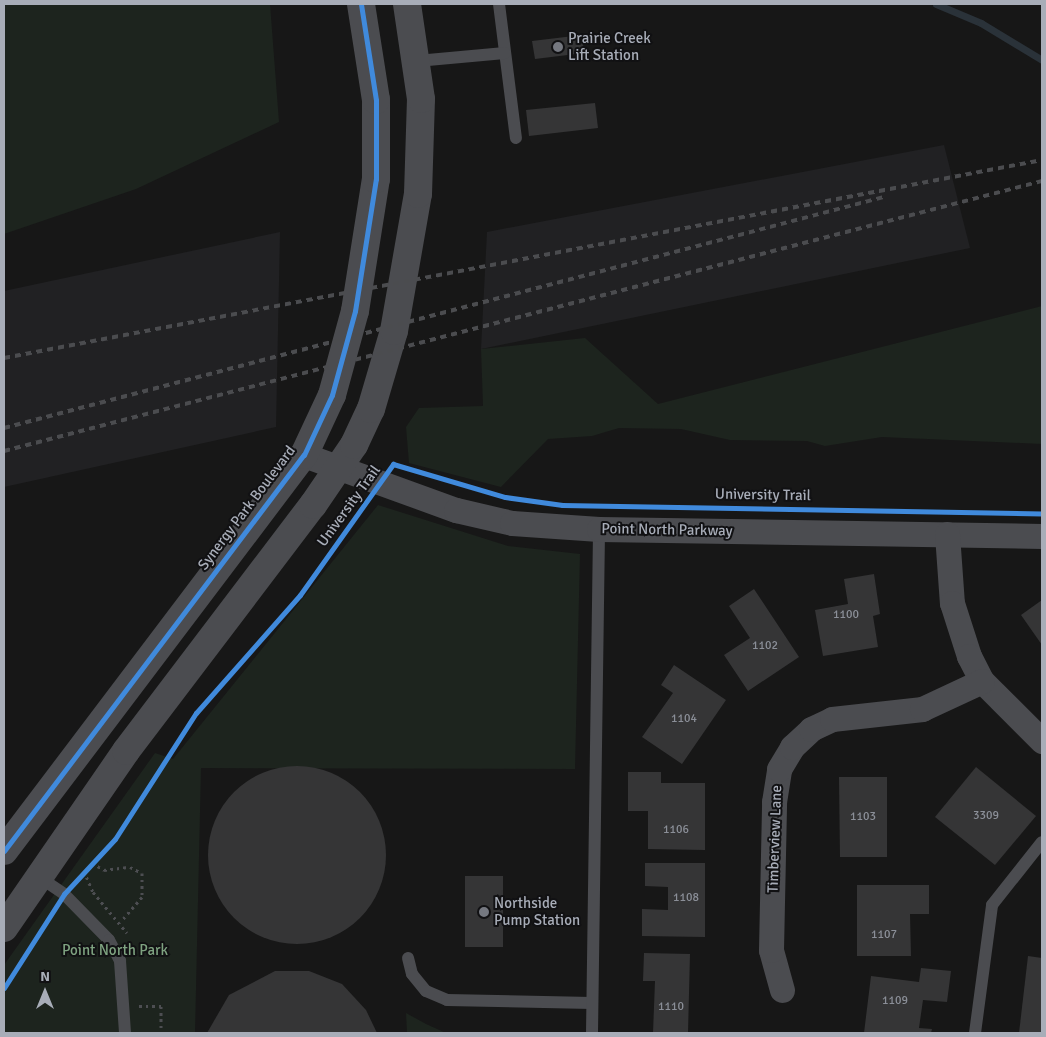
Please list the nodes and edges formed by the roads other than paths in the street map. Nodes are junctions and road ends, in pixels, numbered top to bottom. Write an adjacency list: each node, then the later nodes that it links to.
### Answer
1 (361, 4): 7 (street, Synergy Park Boulevard)
2 (407, 4): 5 (street)
3 (499, 4): 4 (lane)
4 (505, 53): 5 (lane); 6 (lane)
5 (417, 61): 8 (street)
6 (516, 138)
7 (304, 455): 8 (street, Point North Parkway); 15 (street, Synergy Park Boulevard)
8 (338, 468): 9 (street, Point North Parkway); 16 (street)
9 (600, 529): 10 (street, Point North Parkway); 20 (lane)
10 (947, 534): 11 (street, Point North Parkway); 12 (street)
11 (1042, 536)
12 (982, 681): 13 (street); 19 (street, Timberview Lane)
13 (1042, 741)
14 (1042, 842): 23 (lane)
15 (4, 852): 16 (street)
16 (39, 877): 17 (street); 21 (lane)
17 (4, 928)
18 (408, 958): 20 (lane)
19 (782, 990)
20 (592, 1003): 22 (lane)
21 (125, 1033)
22 (592, 1033)
23 (975, 1033)

